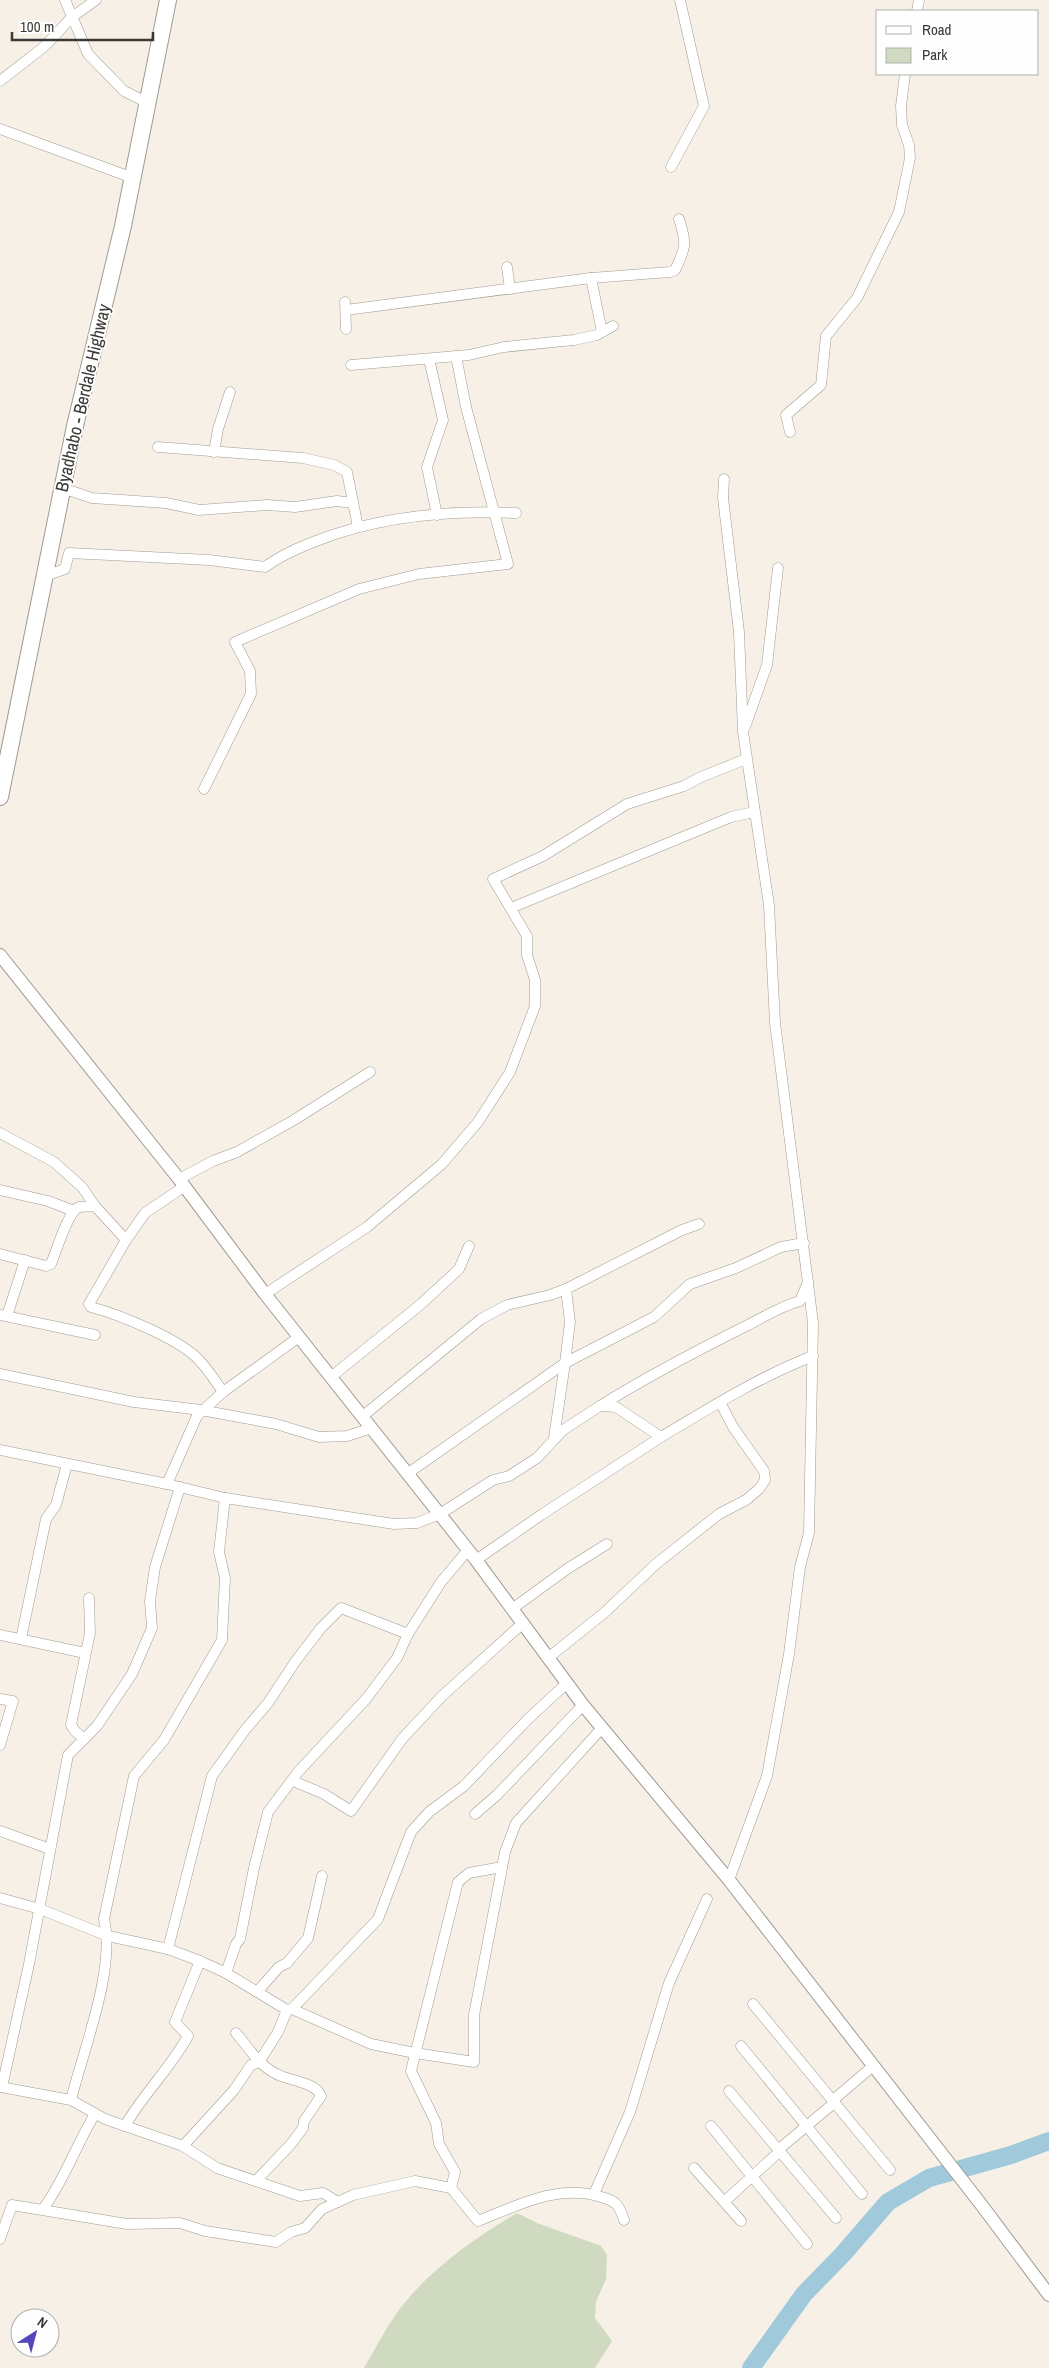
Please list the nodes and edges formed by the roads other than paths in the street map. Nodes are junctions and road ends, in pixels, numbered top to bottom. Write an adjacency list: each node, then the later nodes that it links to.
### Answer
1 (65, 0): 5 (street)
2 (96, 0): 5 (street)
3 (168, 0): 8 (main road, Byadhabo - Berdale Highway)
4 (680, 0): 10 (street)
5 (72, 17): 7 (street); 8 (street)
6 (905, 75): 23 (street)
7 (0, 81)
8 (148, 104): 11 (main road, Byadhabo - Berdale Highway)
9 (0, 129): 11 (street)
10 (671, 167)
11 (133, 178): 27 (main road, Byadhabo - Berdale Highway)
12 (679, 219): 14 (street)
13 (507, 267): 15 (street)
14 (591, 278): 15 (street); 18 (street)
15 (510, 289): 17 (street)
16 (613, 326): 18 (street)
17 (346, 329)
18 (602, 332): 19 (street)
19 (456, 356): 20 (street); 29 (street)
20 (429, 359): 21 (street); 31 (street)
21 (351, 365)
22 (230, 392): 25 (street)
23 (790, 432)
24 (158, 447): 25 (street)
25 (214, 452): 28 (street)
26 (724, 479): 35 (street)
27 (62, 488): 28 (street); 34 (main road, Byadhabo - Berdale Highway)
28 (352, 503): 32 (street)
29 (494, 512): 30 (street); 31 (street); 39 (street)
30 (516, 513)
31 (437, 515): 32 (street)
32 (358, 527): 34 (street)
33 (778, 568): 35 (street)
34 (45, 576): 36 (main road, Byadhabo - Berdale Highway)
35 (743, 732): 37 (street)
36 (4, 758): 38 (main road, Byadhabo - Berdale Highway)
37 (746, 759): 40 (street); 41 (street)
38 (1, 789)
39 (204, 789)
40 (754, 812): 41 (street); 51 (street)
41 (511, 908): 57 (street)
42 (0, 955): 45 (street)
43 (370, 1072): 45 (street)
44 (0, 1133): 47 (street)
45 (182, 1182): 50 (street); 57 (street)
46 (0, 1190): 48 (street)
47 (95, 1206): 48 (street); 50 (street)
48 (74, 1211): 54 (street)
49 (699, 1224): 56 (street)
50 (126, 1240): 65 (street)
51 (804, 1243): 55 (street); 62 (street)
52 (469, 1246): 64 (street)
53 (0, 1254): 54 (street)
54 (25, 1260): 58 (street)
55 (808, 1282): 61 (street); 67 (street)
56 (566, 1289): 62 (street); 69 (street)
57 (265, 1294): 60 (street)
58 (3, 1315): 59 (street)
59 (95, 1335)
60 (299, 1337): 64 (street); 65 (street)
61 (813, 1356): 66 (street); 102 (street)
62 (565, 1363): 72 (street); 75 (street)
63 (0, 1374): 68 (street)
64 (331, 1377): 69 (street)
65 (223, 1392): 68 (street)
66 (720, 1402): 71 (street); 89 (street)
67 (600, 1406): 71 (street); 72 (street)
68 (202, 1410): 70 (street); 76 (street)
69 (363, 1416): 70 (street)
70 (372, 1428): 75 (street)
71 (661, 1437): 81 (street)
72 (554, 1438): 79 (street)
73 (0, 1450): 74 (street)
74 (67, 1464): 76 (street); 87 (street)
75 (407, 1474): 79 (street)
76 (166, 1484): 77 (street)
77 (180, 1487): 78 (street); 94 (street)
78 (225, 1498): 79 (street); 106 (street)
79 (440, 1514): 81 (street)
80 (607, 1544): 83 (street)
81 (472, 1555): 83 (street); 85 (street)
82 (89, 1598): 88 (street)
83 (512, 1609): 84 (street)
84 (523, 1623): 89 (street); 96 (street)
85 (408, 1634): 96 (street); 107 (street)
86 (0, 1635): 87 (street)
87 (21, 1639): 88 (street)
88 (85, 1653): 94 (street)
89 (548, 1658): 90 (street)
90 (567, 1683): 92 (street); 112 (street)
91 (0, 1699): 95 (street)
92 (583, 1705): 93 (street); 97 (street)
93 (602, 1728): 100 (street); 102 (street)
94 (84, 1739): 99 (street)
95 (0, 1746)
96 (293, 1781): 109 (street)
97 (475, 1814)
98 (0, 1831): 99 (street)
99 (50, 1849): 105 (street)
100 (502, 1867): 115 (street); 115 (street)
101 (322, 1876): 110 (street)
102 (729, 1880): 117 (street)
103 (0, 1898): 105 (street)
104 (707, 1899): 133 (street)
105 (40, 1909): 106 (street); 118 (street)
106 (108, 1936): 107 (street); 120 (street)
107 (168, 1949): 108 (street)
108 (200, 1962): 109 (street); 123 (street)
109 (226, 1974): 110 (street)
110 (256, 1992): 112 (street)
111 (753, 2004): 121 (street)
112 (289, 2009): 115 (street); 116 (street)
113 (236, 2033): 116 (street)
114 (741, 2046): 125 (street)
115 (415, 2054): 132 (street)
116 (259, 2062): 126 (street); 131 (street)
117 (873, 2066): 121 (street); 143 (street)
118 (1, 2087): 120 (street)
119 (729, 2091): 127 (street)
120 (71, 2100): 122 (street)
121 (833, 2102): 125 (street); 129 (street)
122 (95, 2114): 123 (street); 137 (street)
123 (125, 2126): 126 (street)
124 (711, 2126): 130 (street)
125 (806, 2126): 127 (street); 134 (street)
126 (183, 2146): 131 (street)
127 (778, 2150): 130 (street); 138 (street)
128 (694, 2168): 135 (street)
129 (890, 2170)
130 (752, 2176): 135 (street); 142 (street)
131 (256, 2181): 136 (street)
132 (451, 2188): 133 (street); 136 (street)
133 (594, 2194): 139 (street)
134 (862, 2194)
135 (725, 2201): 140 (street)
136 (338, 2202): 137 (street)
137 (43, 2209): 141 (street)
138 (836, 2218)
139 (624, 2220)
140 (741, 2221)
141 (0, 2238)
142 (807, 2244)
143 (1049, 2295)

